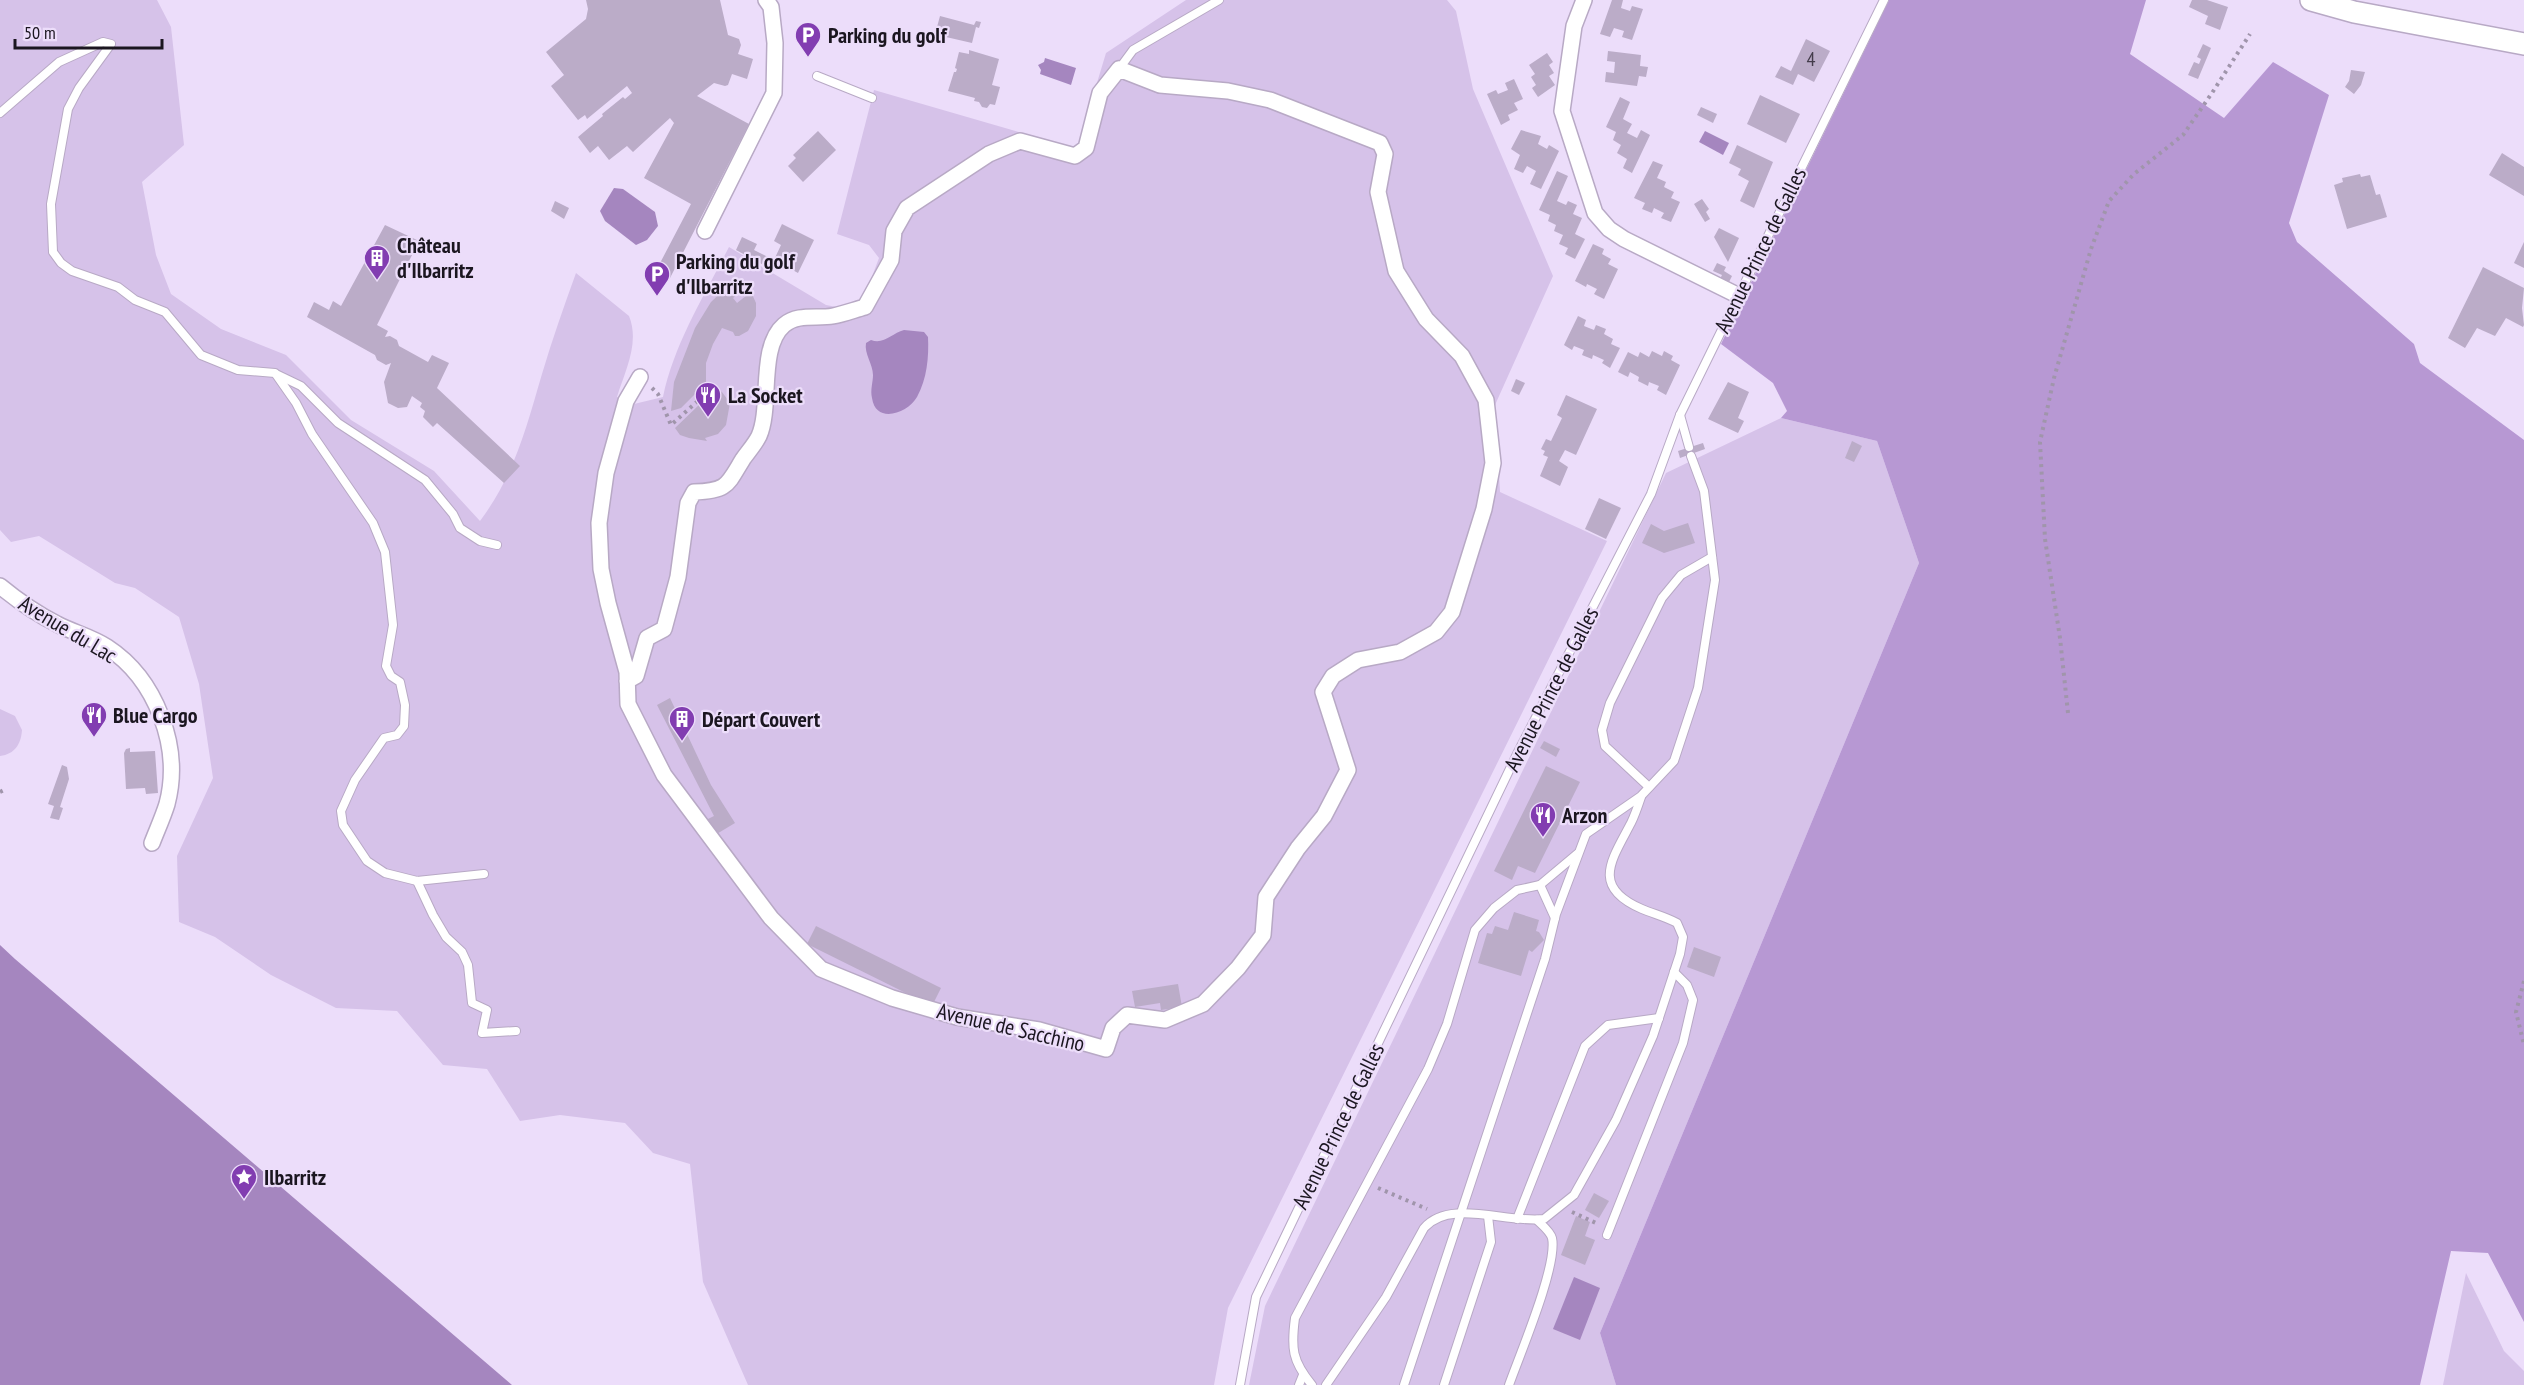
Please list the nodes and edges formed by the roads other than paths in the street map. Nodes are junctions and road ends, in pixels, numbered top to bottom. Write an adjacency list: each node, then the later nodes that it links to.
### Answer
1 (766, 0): 11 (street)
2 (1219, 0): 7 (lane)
3 (1584, 0): 12 (street)
4 (1884, 0): 12 (lane, Avenue Prince de Galles)
5 (2311, 0): 6 (main road)
6 (2524, 44)
7 (1119, 69): 19 (street); 19 (street, Avenue de Sacchino)
8 (817, 76): 9 (lane)
9 (872, 98)
10 (0, 113): 13 (lane)
11 (705, 231)
12 (1737, 295): 15 (lane, Avenue Prince de Galles)
13 (275, 373): 16 (lane); 25 (lane)
14 (640, 377): 19 (street, Avenue de Sacchino)
15 (1680, 415): 17 (lane); 37 (lane, Avenue Prince de Galles)
16 (497, 545)
17 (1712, 557): 20 (lane); 20 (lane)
18 (0, 586): 22 (street, Avenue du Lac)
19 (627, 681)
20 (1649, 787): 21 (lane)
21 (1641, 796): 23 (lane); 28 (lane)
22 (152, 843)
23 (1579, 853): 26 (lane); 27 (lane)
24 (484, 874): 25 (lane)
25 (417, 881): 30 (lane)
26 (1540, 885): 27 (lane); 36 (lane)
27 (1556, 918): 31 (lane)
28 (1674, 972): 29 (lane); 35 (lane)
29 (1659, 1018): 33 (lane); 34 (lane)
30 (516, 1031)
31 (1462, 1211): 32 (lane); 40 (lane); 41 (lane)
32 (1488, 1216): 33 (lane); 42 (lane)
33 (1517, 1219): 34 (lane)
34 (1537, 1220): 43 (lane)
35 (1608, 1232)
36 (1303, 1375): 38 (lane); 39 (lane)
37 (1240, 1385)
38 (1299, 1385)
39 (1312, 1385)
40 (1326, 1385)
41 (1404, 1385)
42 (1444, 1385)
43 (1509, 1385)

